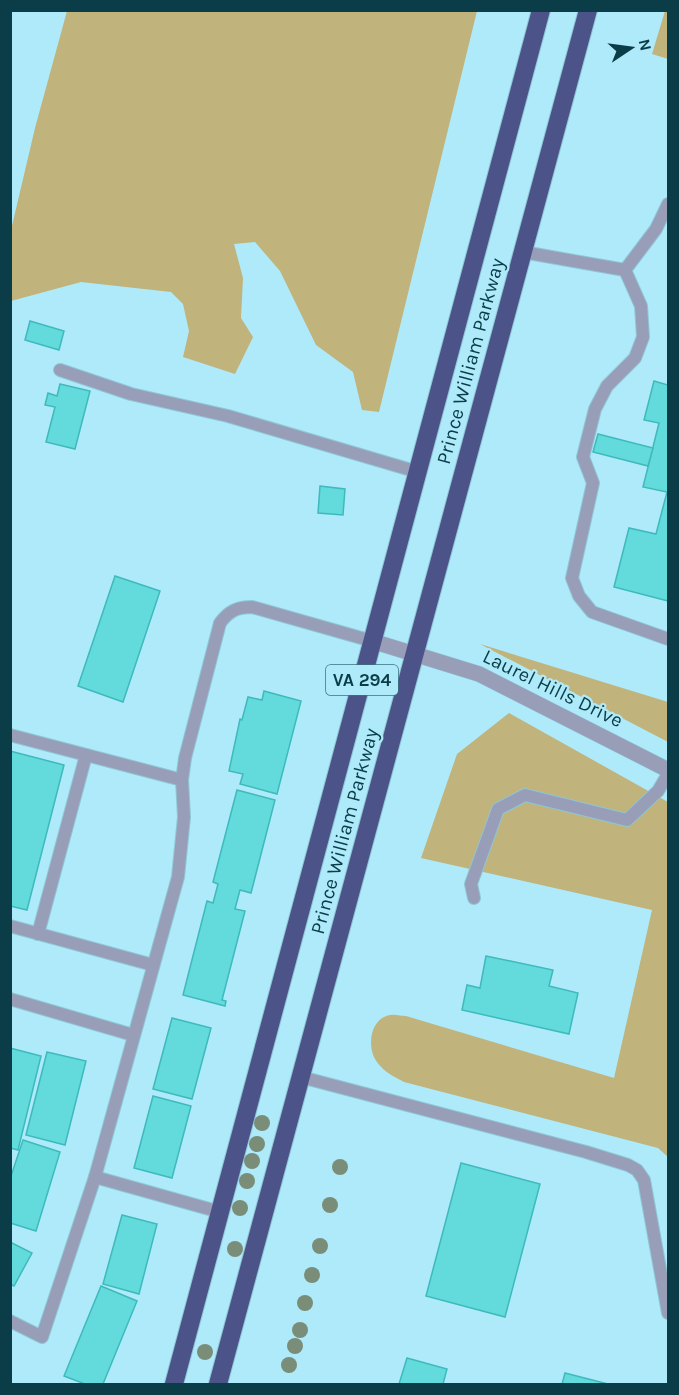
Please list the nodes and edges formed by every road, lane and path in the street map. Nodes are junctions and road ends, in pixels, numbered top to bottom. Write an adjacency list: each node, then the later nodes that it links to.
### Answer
1 (541, 10): 7 (highway, Prince William Parkway / VA 294)
2 (588, 10): 4 (highway, Prince William Parkway / VA 294)
3 (669, 204): 5 (lane)
4 (523, 252): 5 (lane); 10 (highway, Prince William Parkway / VA 294)
5 (625, 270): 8 (lane)
6 (60, 370): 7 (lane)
7 (418, 472): 9 (highway, Prince William Parkway / VA 294)
8 (669, 639)
9 (372, 641): 10 (street, Laurel Hills Drive); 14 (lane); 23 (highway, Prince William Parkway / VA 294)
10 (414, 654): 13 (street, Laurel Hills Drive); 21 (highway, Prince William Parkway / VA 294)
11 (10, 735): 12 (lane)
12 (86, 755): 14 (lane); 17 (lane)
13 (669, 772): 15 (lane)
14 (182, 780): 18 (lane)
15 (474, 898)
16 (10, 926): 17 (lane)
17 (38, 934): 18 (lane)
18 (153, 965): 20 (lane)
19 (10, 999): 20 (lane)
20 (133, 1035): 22 (lane)
21 (301, 1077): 24 (lane); 27 (highway, Prince William Parkway / VA 294)
22 (95, 1178): 23 (lane); 25 (lane)
23 (220, 1212): 26 (highway, Prince William Parkway / VA 294)
24 (669, 1313)
25 (10, 1321)
26 (174, 1384)
27 (218, 1384)

